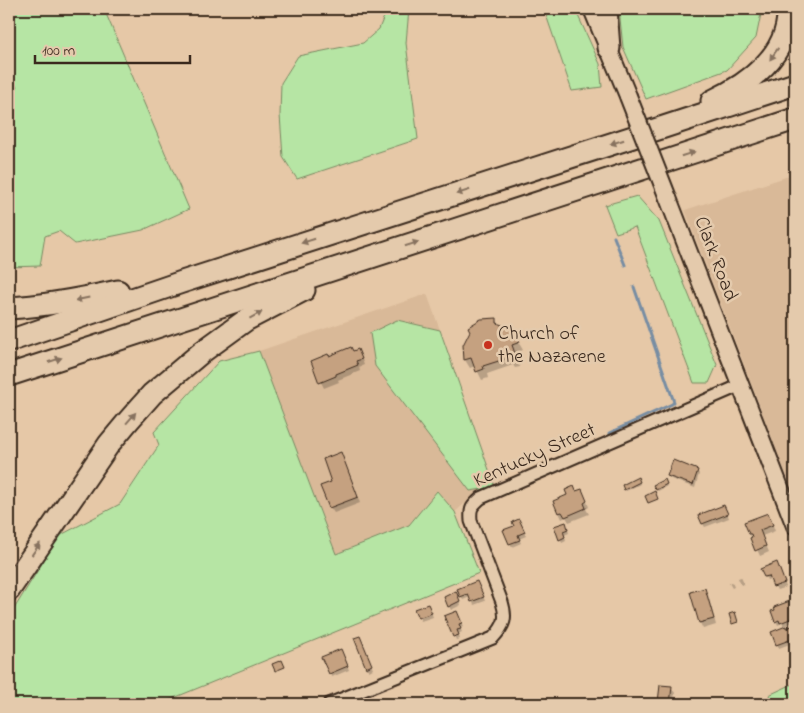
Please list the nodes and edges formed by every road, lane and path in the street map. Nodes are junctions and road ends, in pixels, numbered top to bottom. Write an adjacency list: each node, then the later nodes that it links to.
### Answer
1 (592, 9): 4 (street, Clark Road)
2 (606, 9): 4 (highway)
3 (788, 9): 7 (highway, one-way to 7)
4 (609, 48): 13 (street, Clark Road, bridge)
5 (795, 84): 7 (highway)
6 (795, 119): 8 (highway, one-way to 6)
7 (664, 127): 9 (highway, one-way to 9)
8 (366, 259): 12 (highway, one-way to 8); 15 (highway, one-way to 8)
9 (182, 282): 10 (highway, one-way to 10); 11 (highway)
10 (9, 308)
11 (9, 341)
12 (9, 375)
13 (741, 386): 14 (street, Clark Road); 16 (street, Kentucky Street)
14 (795, 526)
15 (9, 590)
16 (357, 699): 17 (street, Kentucky Street)
17 (328, 704)

